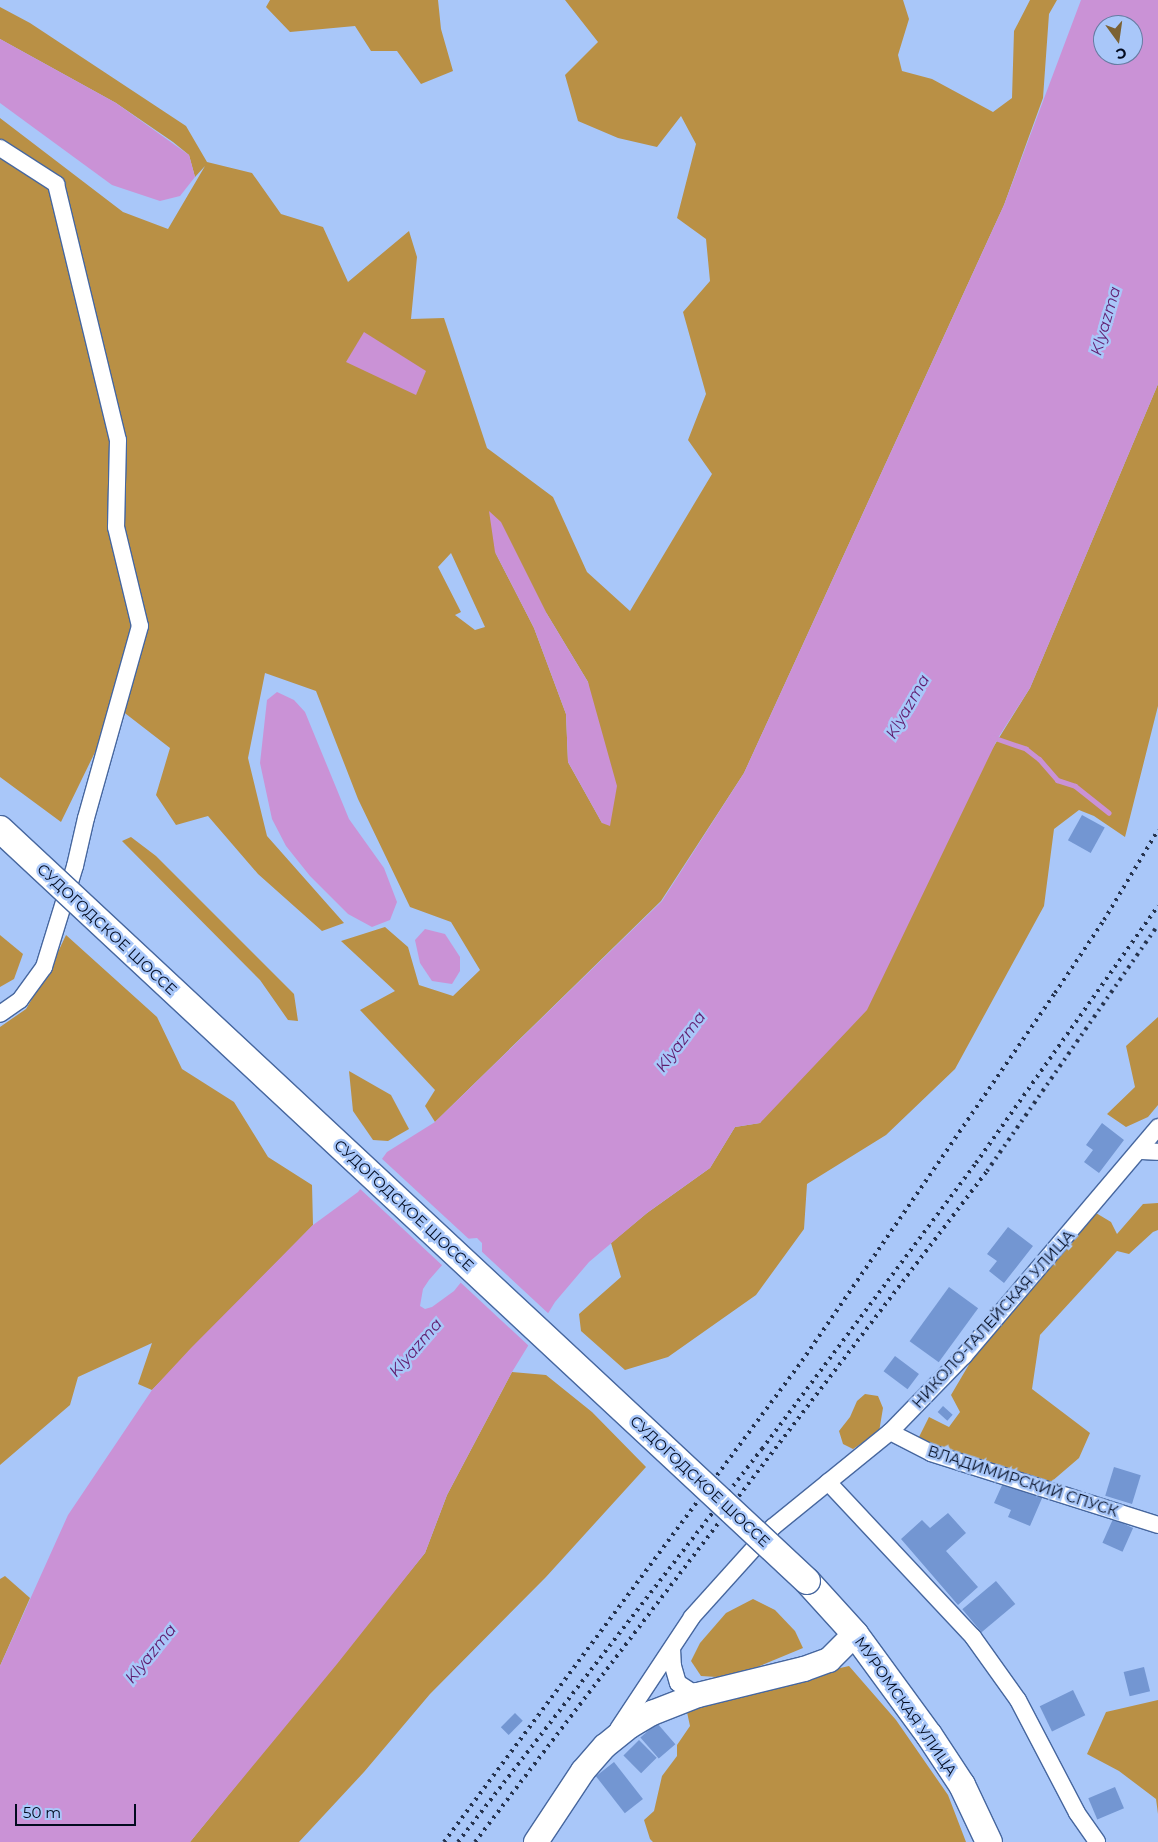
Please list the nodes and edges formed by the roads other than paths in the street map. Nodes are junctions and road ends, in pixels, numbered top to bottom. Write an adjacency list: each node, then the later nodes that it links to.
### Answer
1 (0, 148): 3 (street)
2 (0, 829): 10 (main road, СУДОГОДСКОЕ ШОССЕ, bridge)
3 (0, 1014)
4 (1158, 1127): 5 (street, НИКОЛО-ГАЛЕЙСКАЯ УЛИЦА)
5 (1140, 1151): 6 (street); 7 (street, НИКОЛО-ГАЛЕЙСКАЯ УЛИЦА)
6 (1158, 1152)
7 (890, 1432): 8 (street, НИКОЛО-ГАЛЕЙСКАЯ УЛИЦА); 9 (street, ВЛАДИМИРСКИЙ СПУСК)
8 (828, 1482): 12 (street, НИКОЛО-ГАЛЕЙСКАЯ УЛИЦА); 17 (street)
9 (1158, 1525)
10 (807, 1581): 11 (main road, МУРОМСКАЯ УЛИЦА)
11 (855, 1634): 13 (street); 16 (main road, МУРОМСКАЯ УЛИЦА)
12 (672, 1649): 13 (street); 14 (street, НИКОЛО-ГАЛЕЙСКАЯ УЛИЦА)
13 (722, 1688): 14 (street)
14 (605, 1746): 15 (street)
15 (536, 1842)
16 (989, 1842)
17 (1097, 1842)

